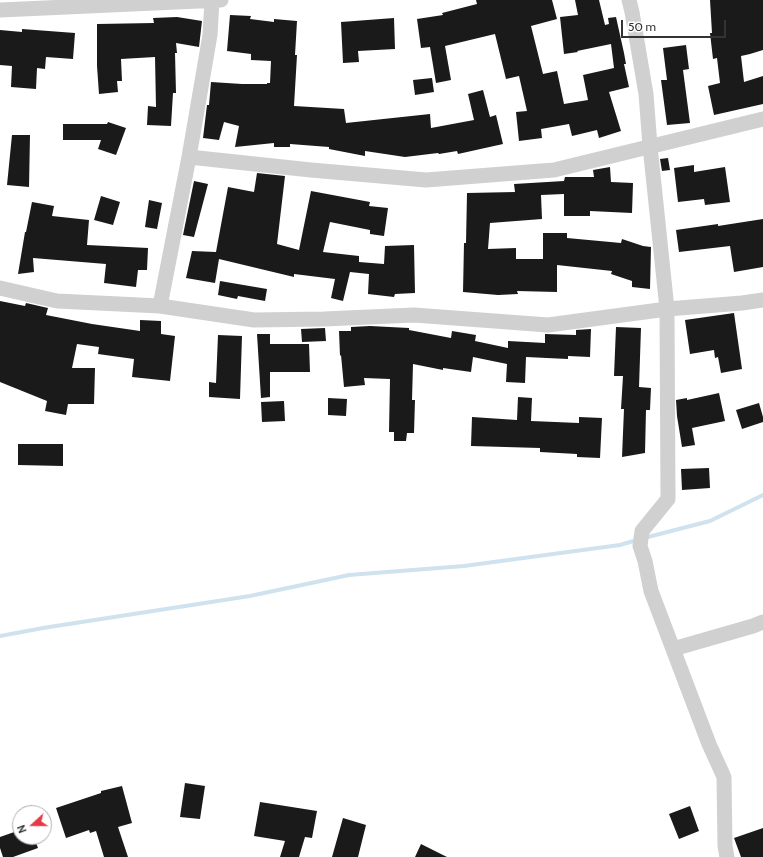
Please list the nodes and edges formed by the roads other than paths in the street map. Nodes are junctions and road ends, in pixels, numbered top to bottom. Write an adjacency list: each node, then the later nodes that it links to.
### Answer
1 (215, 0): 3 (street); 6 (street)
2 (629, 0): 5 (street)
3 (0, 10)
4 (763, 119): 5 (street)
5 (650, 146): 6 (street); 10 (street)
6 (189, 157): 9 (street)
7 (0, 288): 9 (street)
8 (763, 300): 10 (street)
9 (160, 306): 10 (street)
10 (667, 309): 12 (street)
11 (763, 622): 12 (street)
12 (673, 649): 13 (street)
13 (727, 857)

